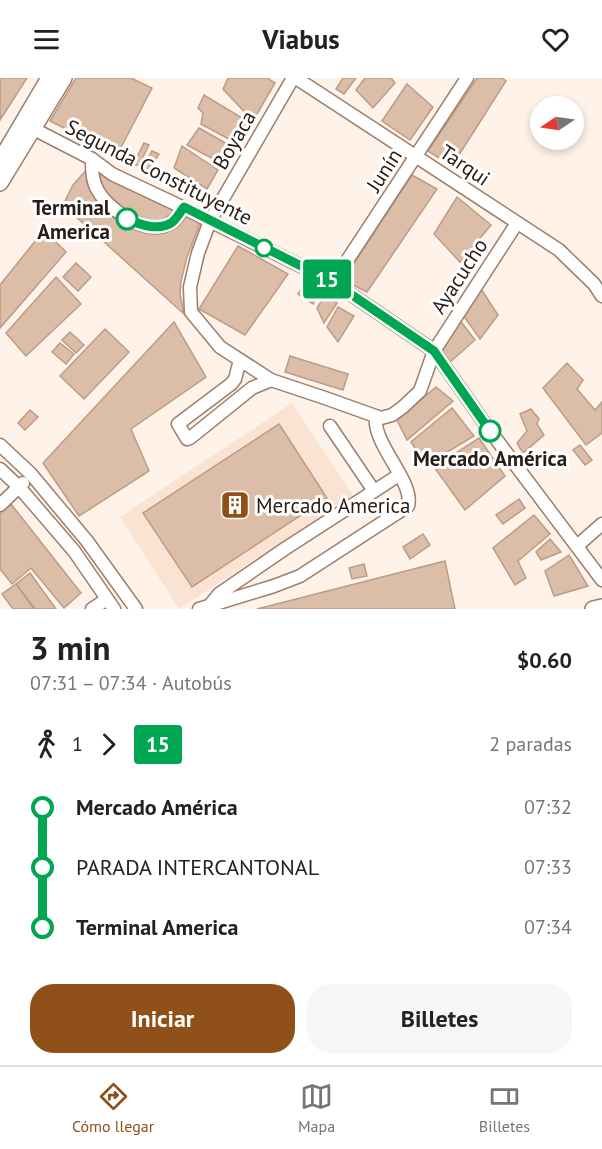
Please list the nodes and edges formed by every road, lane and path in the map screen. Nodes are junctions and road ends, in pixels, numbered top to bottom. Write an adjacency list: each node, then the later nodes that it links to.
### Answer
1 (49, 78): 5 (main road)
2 (64, 78): 5 (main road)
3 (294, 78): 6 (street, Tarqui); 11 (street, Boyaca)
4 (467, 78): 6 (street, Junín)
5 (28, 126): 7 (street, Segunda Constituyente); 8 (main road); 9 (main road)
6 (416, 156): 12 (street, Tarqui); 13 (street, Junín)
7 (92, 159): 10 (street, Segunda Constituyente); 10 (street)
8 (0, 161)
9 (0, 183)
10 (184, 207): 11 (street, Segunda Constituyente)
11 (210, 221): 13 (street, Segunda Constituyente); 16 (street, Boyaca)
12 (517, 223): 14 (street, Tarqui); 15 (street, Ayacucho)
13 (333, 282): 15 (street, Segunda Constituyente)
14 (602, 296)
15 (434, 351): 18 (street, Ayacucho); 28 (street, Segunda Constituyente)
16 (240, 360): 17 (street, Boyaca); 17 (street)
17 (271, 380): 18 (street, Boyaca)
18 (376, 417): 23 (street)
19 (330, 426): 25 (street)
20 (0, 445): 22 (street)
21 (0, 469): 24 (street)
22 (31, 474): 24 (street); 34 (street)
23 (399, 475): 25 (street); 31 (street)
24 (19, 487): 26 (street); 30 (street)
25 (374, 492): 31 (street)
26 (0, 505)
27 (602, 524): 28 (street)
28 (577, 546): 29 (street, Segunda Constituyente)
29 (602, 580)
30 (110, 604): 33 (street)
31 (204, 607)
32 (602, 607): 35 (main road)
33 (92, 609)
34 (136, 609)
35 (593, 609)

